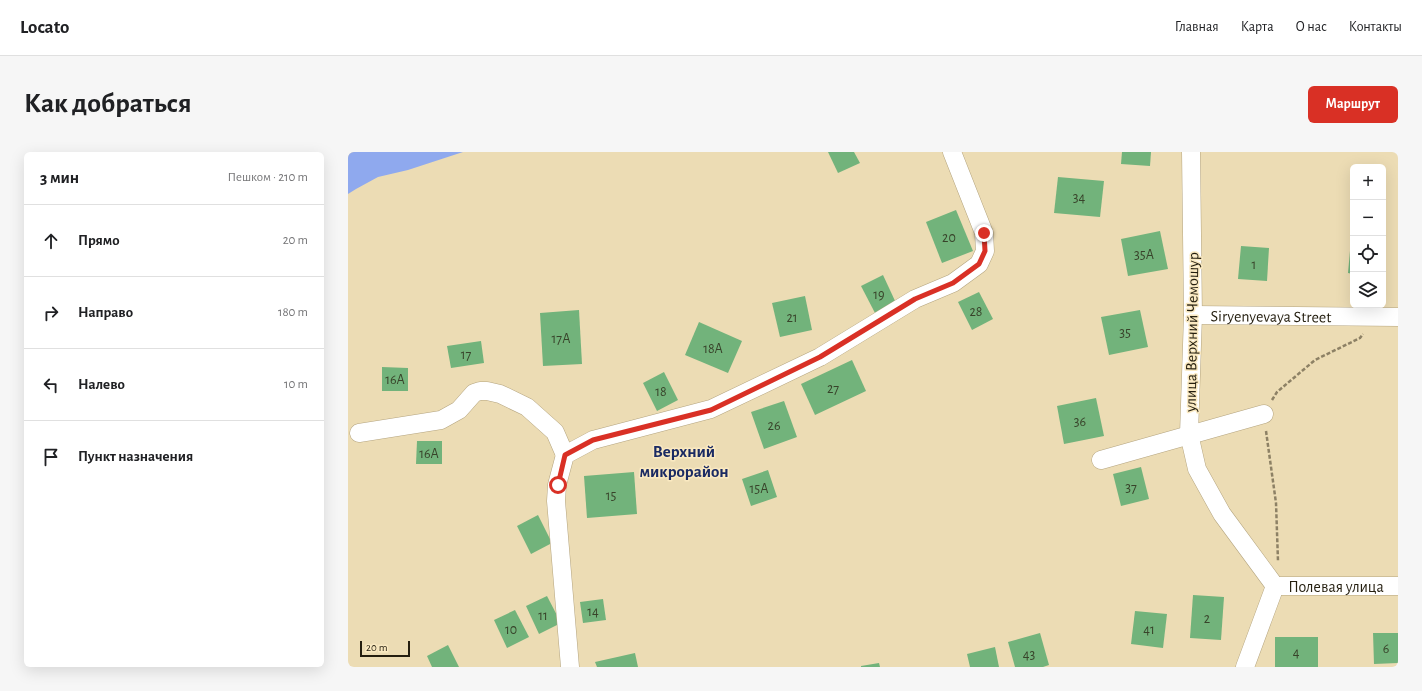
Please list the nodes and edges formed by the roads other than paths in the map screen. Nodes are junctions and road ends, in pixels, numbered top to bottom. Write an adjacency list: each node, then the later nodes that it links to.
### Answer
1 (952, 152): 8 (street)
2 (1191, 152): 3 (street, улица Верхний Чемошур)
3 (1193, 315): 4 (street, Siryenyevaya Street); 7 (street, улица Верхний Чемошур)
4 (1398, 317)
5 (1264, 414): 7 (street, улица Верхний Чемошур)
6 (359, 433): 8 (street)
7 (1189, 434): 9 (street); 10 (street)
8 (565, 455): 12 (street)
9 (1101, 460)
10 (1275, 586): 11 (street, Полевая улица); 13 (street)
11 (1398, 586)
12 (570, 667)
13 (1245, 667)

